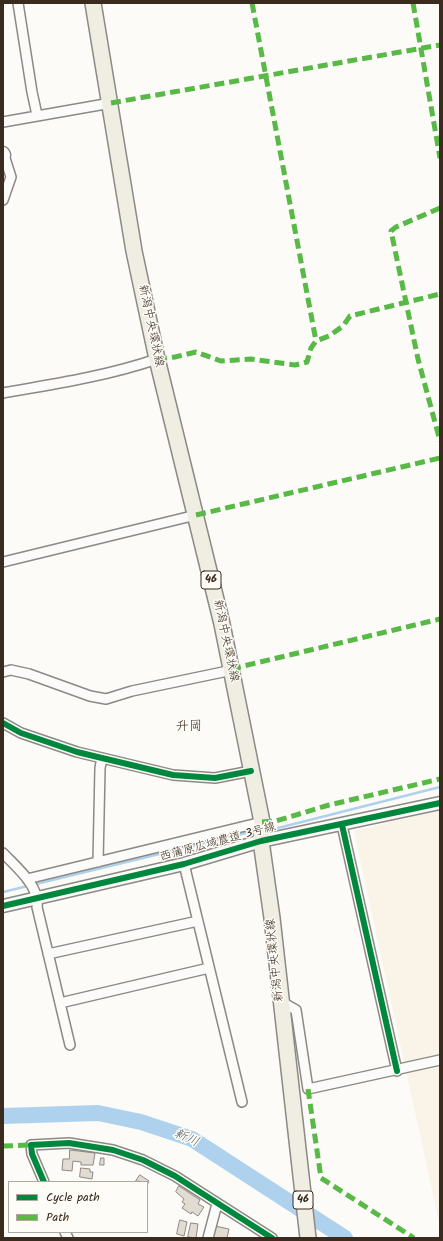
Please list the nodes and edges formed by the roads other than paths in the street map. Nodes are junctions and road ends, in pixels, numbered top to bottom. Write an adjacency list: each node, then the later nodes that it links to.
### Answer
1 (18, 3): 4 (street)
2 (93, 3): 3 (main road, 新潟中央環状線 / 46)
3 (111, 103): 4 (street); 8 (main road, 新潟中央環状線 / 46)
4 (38, 115): 5 (street)
5 (3, 122)
6 (3, 155): 7 (street)
7 (3, 200)
8 (157, 359): 9 (street); 10 (main road, 新潟中央環状線 / 46)
9 (3, 393)
10 (196, 515): 11 (street); 12 (main road, 新潟中央環状線 / 46)
11 (3, 562)
12 (231, 669): 13 (street); 16 (main road, 新潟中央環状線 / 46)
13 (3, 672)
14 (3, 723): 15 (street)
15 (102, 758): 16 (street); 22 (street)
16 (251, 771): 18 (main road, 新潟中央環状線 / 46)
17 (440, 803): 19 (street, 西蒲原広域農道 3号線)
18 (262, 822): 20 (main road, 新潟中央環状線 / 46); 22 (street)
19 (342, 825): 20 (street, 西蒲原広域農道 3号線); 34 (street)
20 (261, 842): 23 (street, 西蒲原広域農道 3号線); 30 (main road, 新潟中央環状線 / 46)
21 (3, 853): 24 (street)
22 (98, 862): 24 (street)
23 (184, 864): 25 (street, 西蒲原広域農道 3号線); 27 (street)
24 (27, 879): 25 (street)
25 (38, 898): 26 (street, 西蒲原広域農道 3号線); 28 (street)
26 (3, 906)
27 (198, 921): 28 (street); 29 (street)
28 (48, 954): 31 (street)
29 (209, 968): 31 (street); 35 (street)
30 (280, 1001): 34 (street); 40 (main road, 新潟中央環状線 / 46)
31 (60, 1003): 32 (street)
32 (70, 1045)
33 (440, 1060): 34 (street)
34 (397, 1071)
35 (242, 1102)
36 (44, 1181): 37 (street)
37 (217, 1204): 38 (street); 39 (street)
38 (208, 1238)
39 (272, 1238)
40 (308, 1238)

